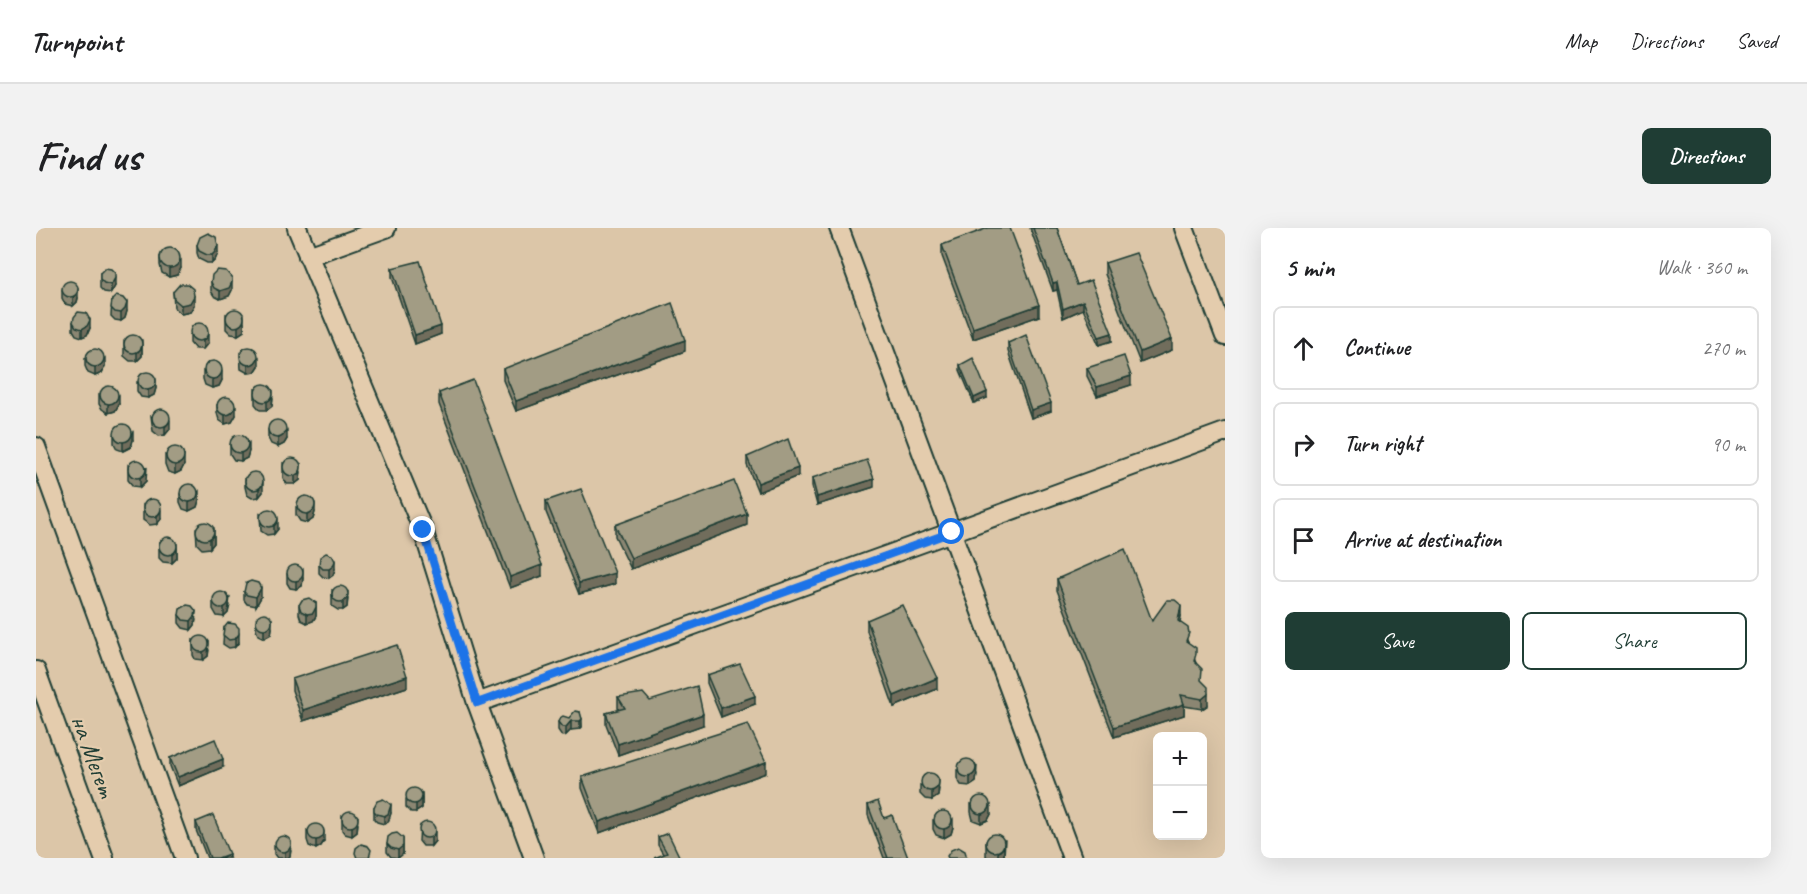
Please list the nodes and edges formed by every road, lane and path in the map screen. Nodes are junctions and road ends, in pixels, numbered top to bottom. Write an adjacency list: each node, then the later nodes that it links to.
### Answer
1 (297, 228): 5 (street)
2 (386, 228): 5 (street)
3 (838, 228): 9 (street)
4 (1184, 228): 6 (street)
5 (308, 256): 11 (street)
6 (1225, 336)
7 (1225, 432): 9 (street)
8 (36, 447): 13 (street)
9 (952, 532): 11 (street); 15 (street)
10 (36, 671): 12 (street, на Мегет)
11 (477, 703): 14 (street)
12 (104, 858)
13 (185, 858)
14 (534, 858)
15 (1072, 858)

